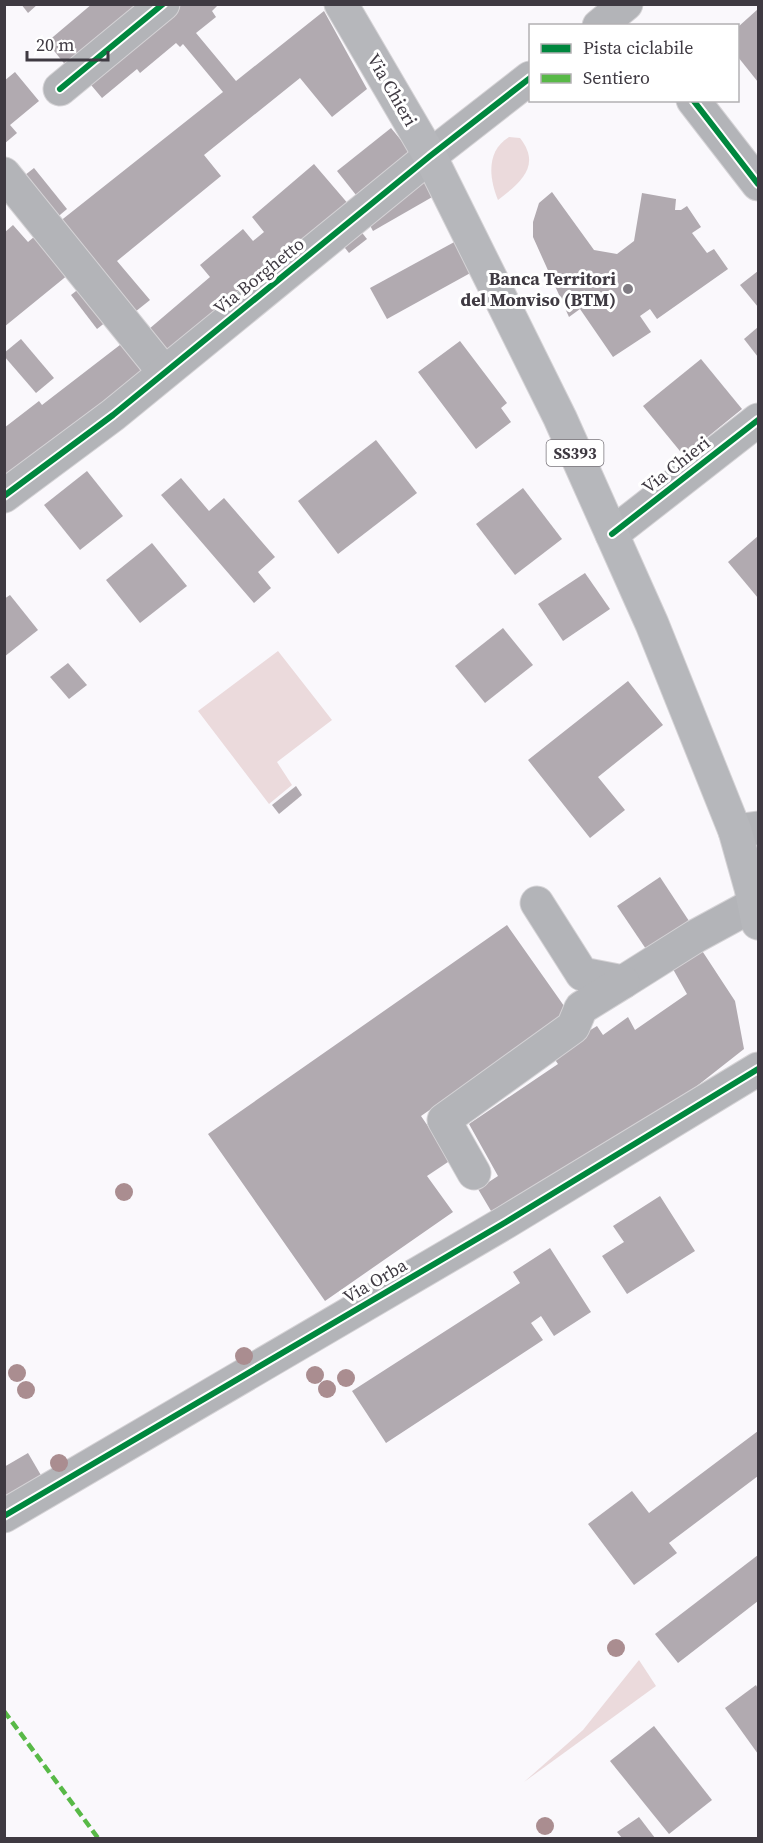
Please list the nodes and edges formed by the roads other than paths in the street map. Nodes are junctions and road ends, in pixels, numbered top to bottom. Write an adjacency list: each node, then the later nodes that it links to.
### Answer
1 (163, 4): 4 (street)
2 (341, 4): 6 (main road, Via Chieri / SS393)
3 (529, 80): 6 (street, Via Borghetto)
4 (60, 89)
5 (695, 102): 8 (street)
6 (430, 156): 9 (street, Via Borghetto); 12 (main road, Via Chieri / SS393)
7 (4, 174): 9 (street)
8 (759, 184)
9 (164, 372): 11 (street, Via Borghetto)
10 (759, 420): 12 (street, Via Chieri)
11 (4, 496)
12 (612, 534): 13 (main road, Via Chieri / SS393)
13 (747, 829): 15 (main road, Via Chieri / SS393)
14 (537, 903): 16 (street)
15 (757, 913): 16 (street)
16 (623, 982): 18 (street)
17 (759, 1069): 19 (street, Via Orba)
18 (474, 1173)
19 (4, 1516)

